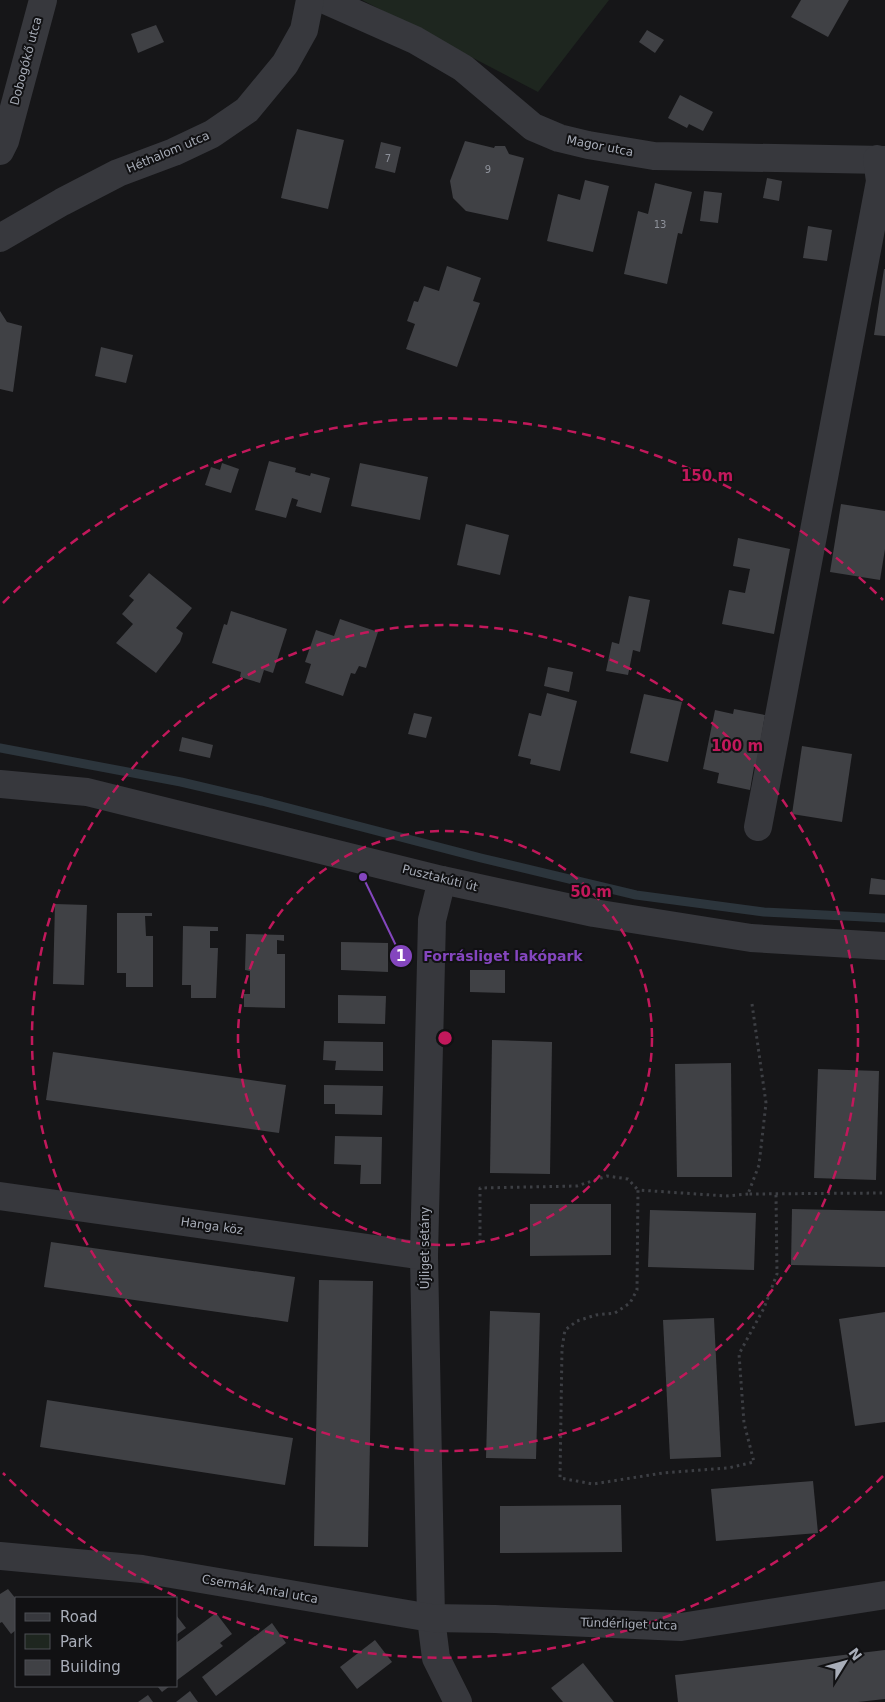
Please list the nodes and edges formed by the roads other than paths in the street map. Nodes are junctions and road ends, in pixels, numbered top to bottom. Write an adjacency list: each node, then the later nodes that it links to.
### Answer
1 (42, 0): 4 (street, Dobogókő utca)
2 (310, 0): 6 (street, Héthalom utca)
3 (325, 0): 5 (street, Magor utca)
4 (0, 151)
5 (881, 159): 8 (street)
6 (0, 238)
7 (0, 784): 9 (street, Pusztakúti út)
8 (758, 827)
9 (442, 880): 10 (street, Pusztakúti út); 12 (street, Újliget sétány)
10 (885, 946)
11 (0, 1196): 12 (street, Hanga köz)
12 (424, 1256): 15 (street, Újliget sétány)
13 (0, 1556): 15 (street, Csermák Antal utca)
14 (885, 1595): 15 (street, Tündérliget utca)
15 (431, 1618): 16 (street)
16 (458, 1702)

